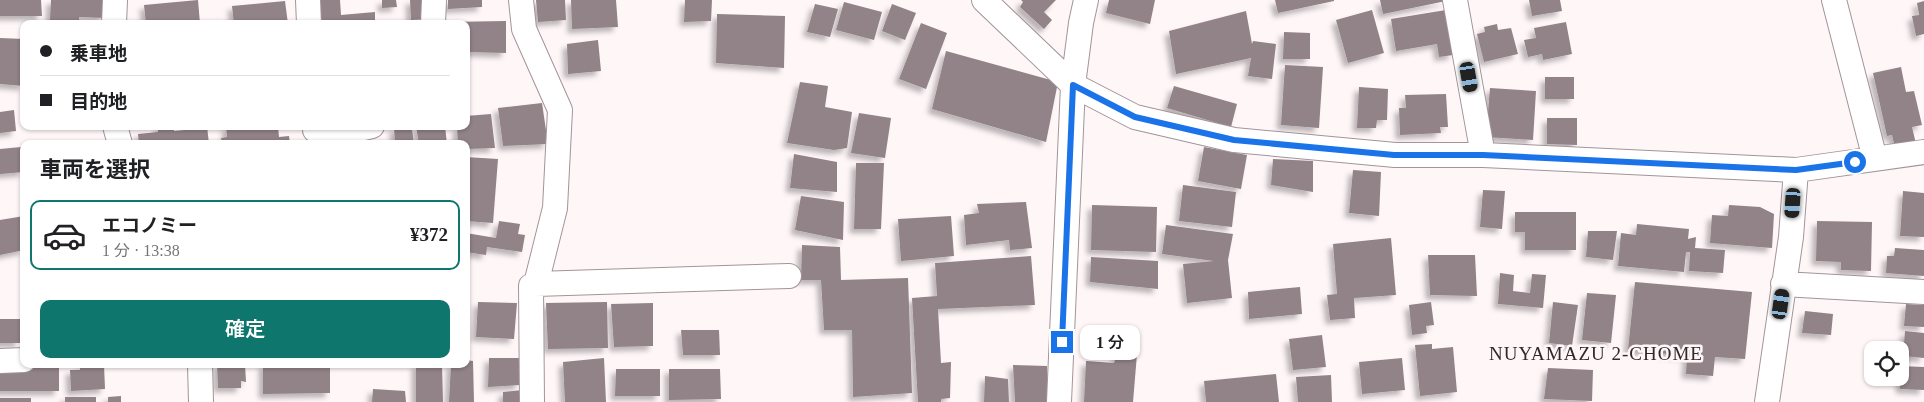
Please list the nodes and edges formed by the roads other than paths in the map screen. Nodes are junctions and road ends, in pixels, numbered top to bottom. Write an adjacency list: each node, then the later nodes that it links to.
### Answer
1 (115, 0): 9 (street)
2 (308, 0): 10 (street)
3 (434, 0): 11 (street)
4 (521, 0): 20 (street)
5 (984, 0): 12 (street)
6 (1086, 0): 12 (street)
7 (1455, 0): 16 (street)
8 (1834, 0): 17 (street)
9 (114, 20)
10 (310, 20)
11 (433, 20)
12 (1073, 85): 16 (street); 28 (street)
13 (315, 130): 14 (street)
14 (355, 130)
15 (1924, 152): 17 (street)
16 (1483, 155): 18 (street)
17 (1874, 159): 18 (street)
18 (1796, 170): 21 (street)
19 (789, 276): 20 (street)
20 (536, 284): 27 (street)
21 (1783, 284): 22 (street); 29 (street)
22 (1924, 292)
23 (20, 360): 24 (street)
24 (0, 361)
25 (200, 368): 26 (street)
26 (201, 402)
27 (532, 402)
28 (1059, 402)
29 (1767, 402)

